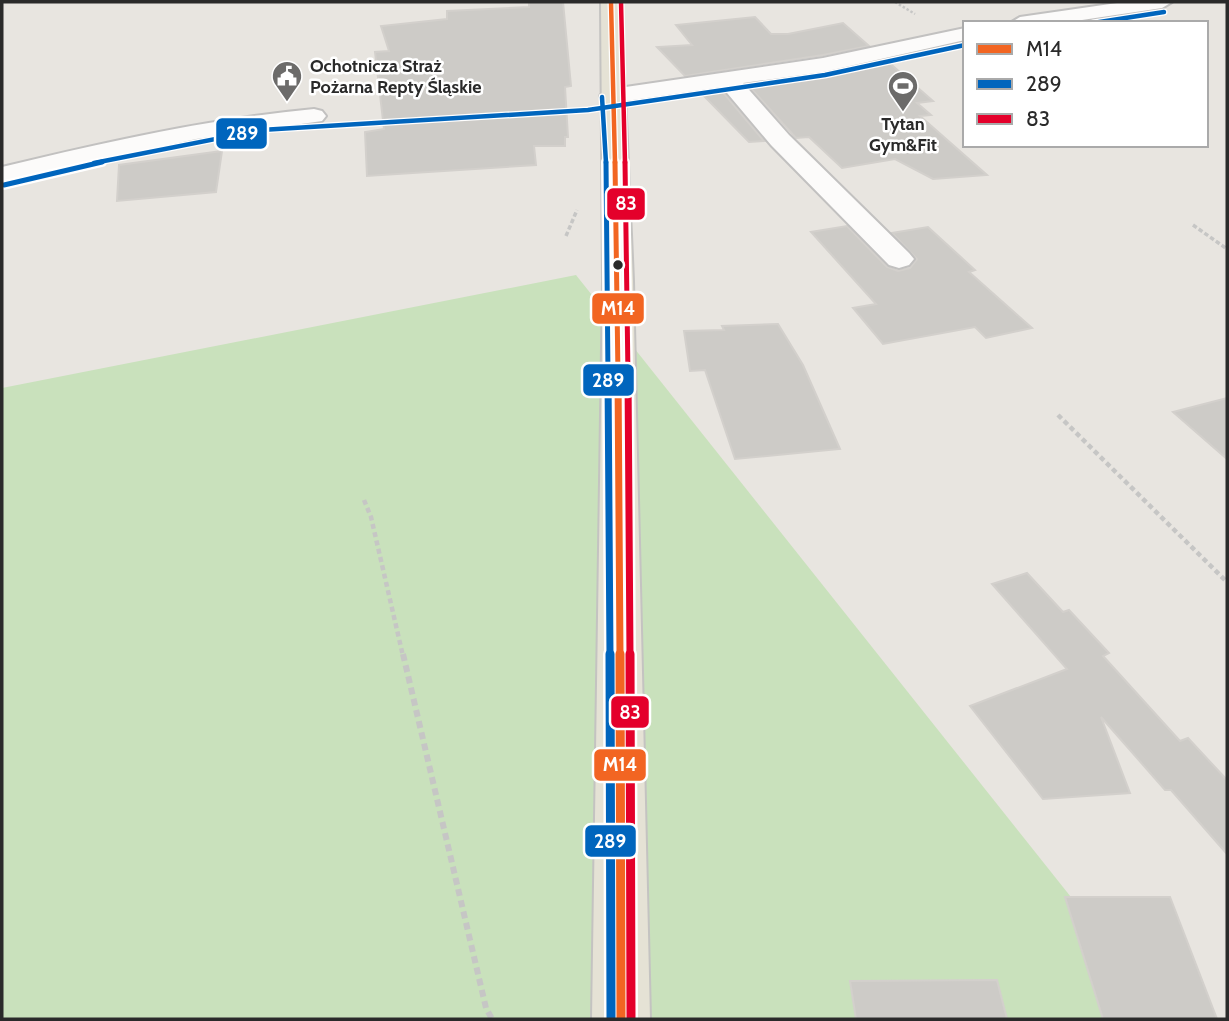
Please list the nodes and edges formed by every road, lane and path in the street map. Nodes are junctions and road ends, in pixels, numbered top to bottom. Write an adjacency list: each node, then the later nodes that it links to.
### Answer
1 (611, 2): 6 (main road)
2 (1162, 2): 3 (street)
3 (1034, 21)
4 (963, 34): 5 (street)
5 (727, 79): 6 (street); 11 (street)
6 (612, 96): 16 (main road)
7 (314, 116): 8 (street)
8 (2, 175)
9 (1193, 225): 10 (path)
10 (1227, 249)
11 (899, 259)
12 (1058, 415): 14 (path)
13 (364, 500): 15 (path)
14 (1227, 582)
15 (492, 1019)
16 (621, 1019)

